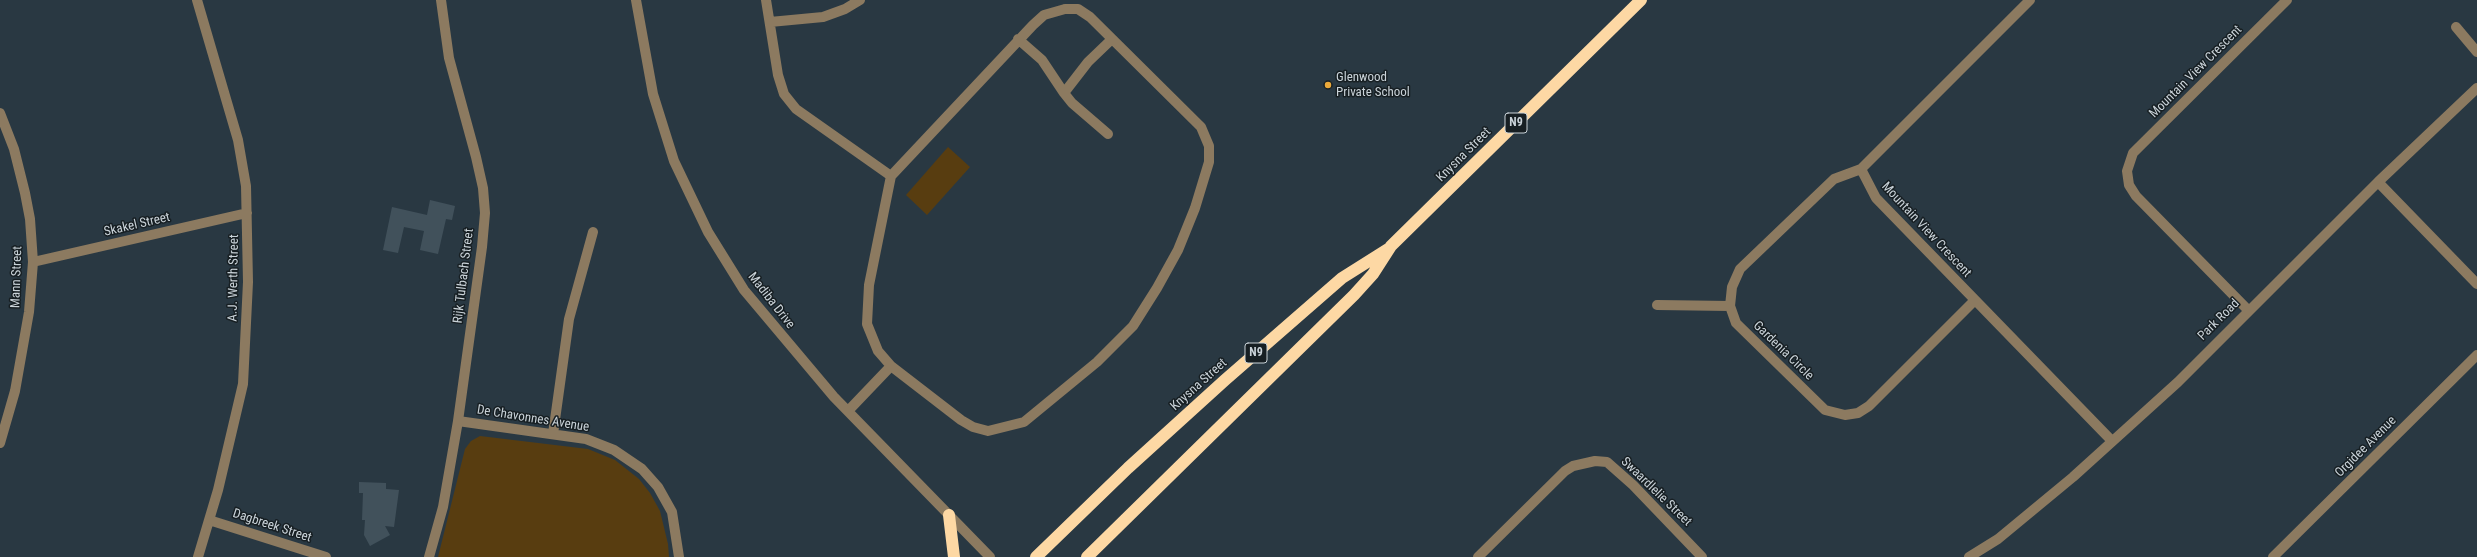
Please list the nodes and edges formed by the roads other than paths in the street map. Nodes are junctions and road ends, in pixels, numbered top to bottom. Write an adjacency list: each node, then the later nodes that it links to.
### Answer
1 (197, 0): 21 (street, A.J. Werth Street)
2 (441, 0): 33 (street, Rijk Tulbach Street)
3 (636, 0): 32 (street, Madiba Drive)
4 (766, 0): 9 (street)
5 (860, 0): 9 (street)
6 (1641, 0): 23 (highway, Knysna Street / N9)
7 (2030, 0): 18 (street)
8 (2287, 0): 29 (street, Mountain View Crescent)
9 (770, 22): 19 (street)
10 (2456, 27): 13 (street)
11 (1018, 39): 12 (street); 15 (street); 19 (street)
12 (1112, 39): 15 (street); 31 (street)
13 (2477, 52)
14 (2477, 88): 20 (street, Park Road)
15 (1064, 93): 17 (street)
16 (0, 113): 24 (street, Mann Street)
17 (1108, 134)
18 (1861, 170): 26 (street, Mountain View Crescent); 28 (street)
19 (891, 176): 31 (street)
20 (2378, 182): 25 (street); 29 (street, Park Road)
21 (247, 213): 24 (street, Skakel Street); 38 (street, A.J. Werth Street)
22 (593, 232): 34 (street)
23 (1391, 246): 45 (highway, Knysna Street / N9); 46 (highway, Knysna Street / N9)
24 (32, 262): 36 (street, Mann Street)
25 (2477, 284)
26 (1975, 300): 28 (street, Gardenia Circle); 35 (street, Mountain View Crescent)
27 (1657, 305): 28 (street)
28 (1730, 306)
29 (2248, 310): 35 (street, Park Road)
30 (2477, 355): 50 (street, Orgidee Avenue)
31 (891, 366): 32 (street)
32 (848, 412): 37 (street, Madiba Drive)
33 (458, 421): 34 (street, De Chavonnes Avenue); 41 (street, Rijk Tulbach Street)
34 (553, 434): 42 (street, De Chavonnes Avenue)
35 (2112, 441): 49 (street, Park Road)
36 (0, 443)
37 (949, 514): 43 (highway); 44 (street, Madiba Drive)
38 (209, 520): 39 (street, A.J. Werth Street); 40 (street, Dagbreek Street)
39 (198, 557)
40 (326, 557)
41 (429, 557)
42 (679, 557)
43 (954, 557)
44 (990, 557)
45 (1036, 557)
46 (1087, 557)
47 (1478, 557): 48 (street, Swaardlelie Street)
48 (1702, 557)
49 (1969, 557)
50 (2273, 557)

